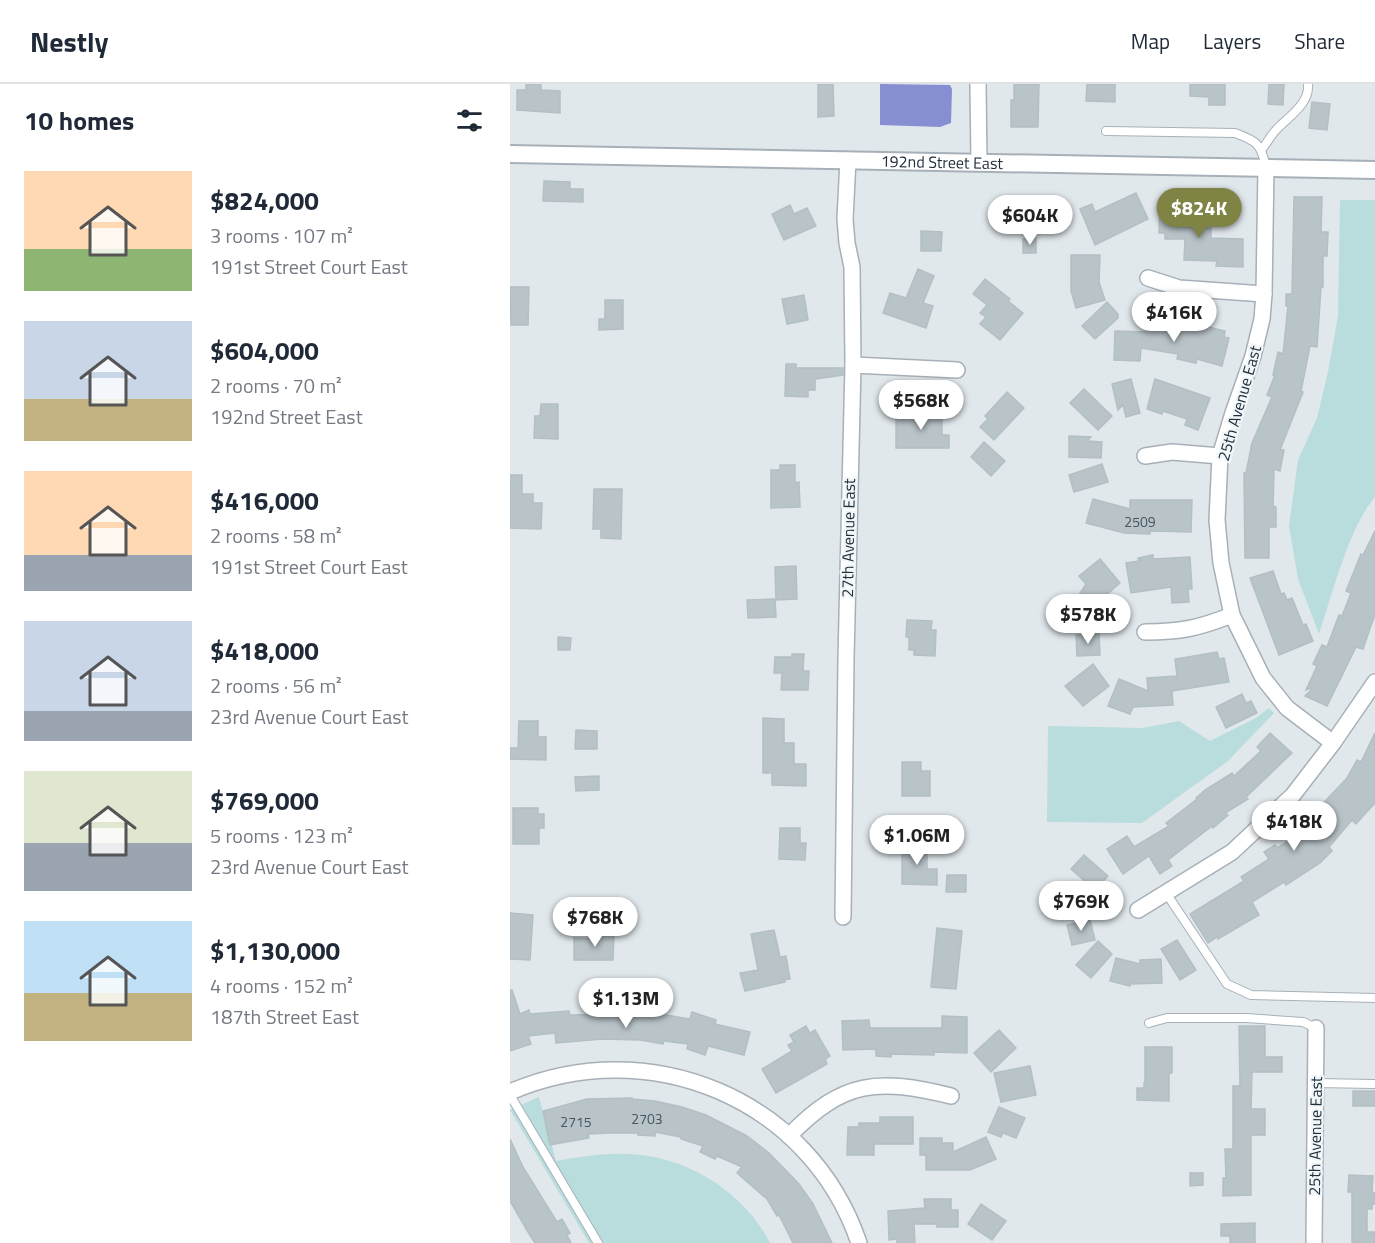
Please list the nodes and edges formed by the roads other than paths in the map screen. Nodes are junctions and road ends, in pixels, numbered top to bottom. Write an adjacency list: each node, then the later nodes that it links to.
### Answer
1 (978, 84): 7 (street)
2 (1308, 84): 4 (lane)
3 (1106, 131): 4 (lane)
4 (1262, 149): 8 (lane)
5 (510, 154): 6 (street, 192nd Street East)
6 (848, 160): 7 (street, 192nd Street East); 12 (street, 27th Avenue East)
7 (979, 162): 8 (street, 192nd Street East)
8 (1266, 167): 9 (street, 192nd Street East); 11 (street, 25th Avenue East)
9 (1375, 170)
10 (1148, 278): 11 (street)
11 (1264, 294): 15 (street, 25th Avenue East)
12 (853, 365): 13 (street); 22 (street, 27th Avenue East)
13 (957, 370)
14 (1145, 456): 15 (street)
15 (1220, 456): 16 (street, 25th Avenue East)
16 (1233, 615): 17 (street); 19 (street, 25th Avenue East)
17 (1144, 632)
18 (1375, 682): 19 (street)
19 (1333, 743): 20 (street)
20 (1166, 893): 21 (street); 23 (lane)
21 (1138, 910)
22 (843, 917)
23 (1375, 998)
24 (1149, 1023): 25 (lane)
25 (1316, 1028): 26 (street, 25th Avenue East)
26 (1315, 1083): 27 (lane); 33 (street, 25th Avenue East)
27 (1375, 1084)
28 (510, 1094): 30 (street); 31 (lane)
29 (951, 1096): 30 (street)
30 (789, 1136): 32 (street)
31 (598, 1243)
32 (859, 1243)
33 (1314, 1243)

